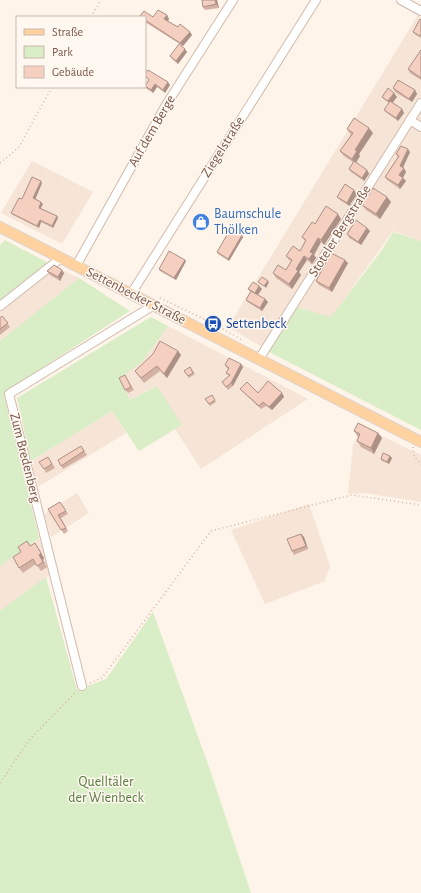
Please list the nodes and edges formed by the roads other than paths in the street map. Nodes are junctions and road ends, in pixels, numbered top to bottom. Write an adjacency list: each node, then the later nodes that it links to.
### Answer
1 (233, 0): 10 (street, Auf dem Berge)
2 (316, 0): 11 (street, Ziegelstraße)
3 (401, 0): 4 (street)
4 (421, 11)
5 (421, 103): 6 (street, Stoteler Bergstraße)
6 (410, 120): 7 (street); 14 (street, Stoteler Bergstraße)
7 (421, 127)
8 (0, 227): 9 (main road, Settenbecker Straße)
9 (61, 258): 10 (main road, Settenbecker Straße); 13 (street)
10 (76, 266): 11 (main road, Settenbecker Straße)
11 (131, 294): 12 (main road, Settenbecker Straße)
12 (154, 305): 14 (main road, Settenbecker Straße); 16 (street, Zum Bredenberg)
13 (0, 306)
14 (259, 359): 15 (main road, Settenbecker Straße)
15 (421, 442)
16 (82, 686)

